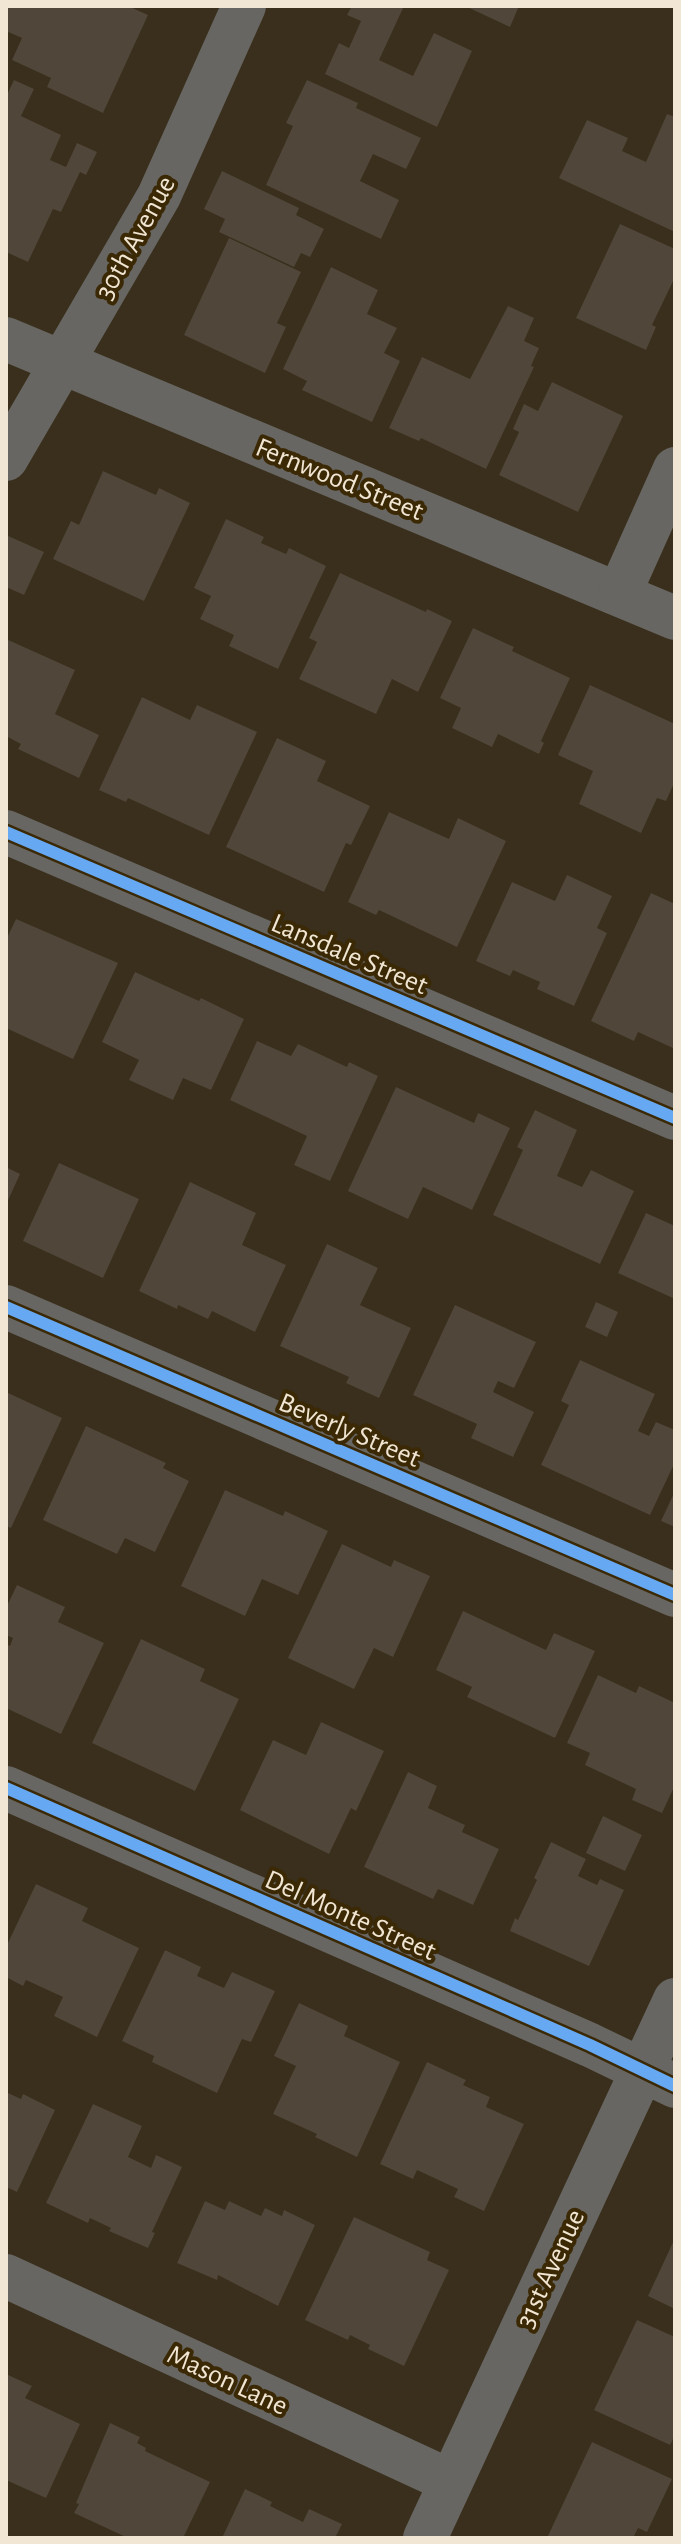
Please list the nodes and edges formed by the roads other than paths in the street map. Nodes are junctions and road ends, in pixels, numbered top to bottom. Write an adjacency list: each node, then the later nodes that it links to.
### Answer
1 (244, 6): 3 (street, 30th Avenue)
2 (6, 339): 3 (street, Fernwood Street)
3 (63, 364): 4 (street, 30th Avenue); 6 (street, Fernwood Street)
4 (6, 459)
5 (675, 469): 6 (street)
6 (619, 594): 7 (street, Fernwood Street)
7 (675, 618)
8 (6, 832): 9 (street, Lansdale Street)
9 (675, 1118)
10 (6, 1307): 11 (street, Beverly Street)
11 (675, 1595)
12 (6, 1788): 14 (street, Del Monte Street)
13 (675, 2000): 14 (street, 31st Avenue)
14 (658, 2077): 16 (street, 31st Avenue)
15 (6, 2276): 16 (street, Mason Lane)
16 (450, 2481): 17 (street, 31st Avenue)
17 (425, 2538)

